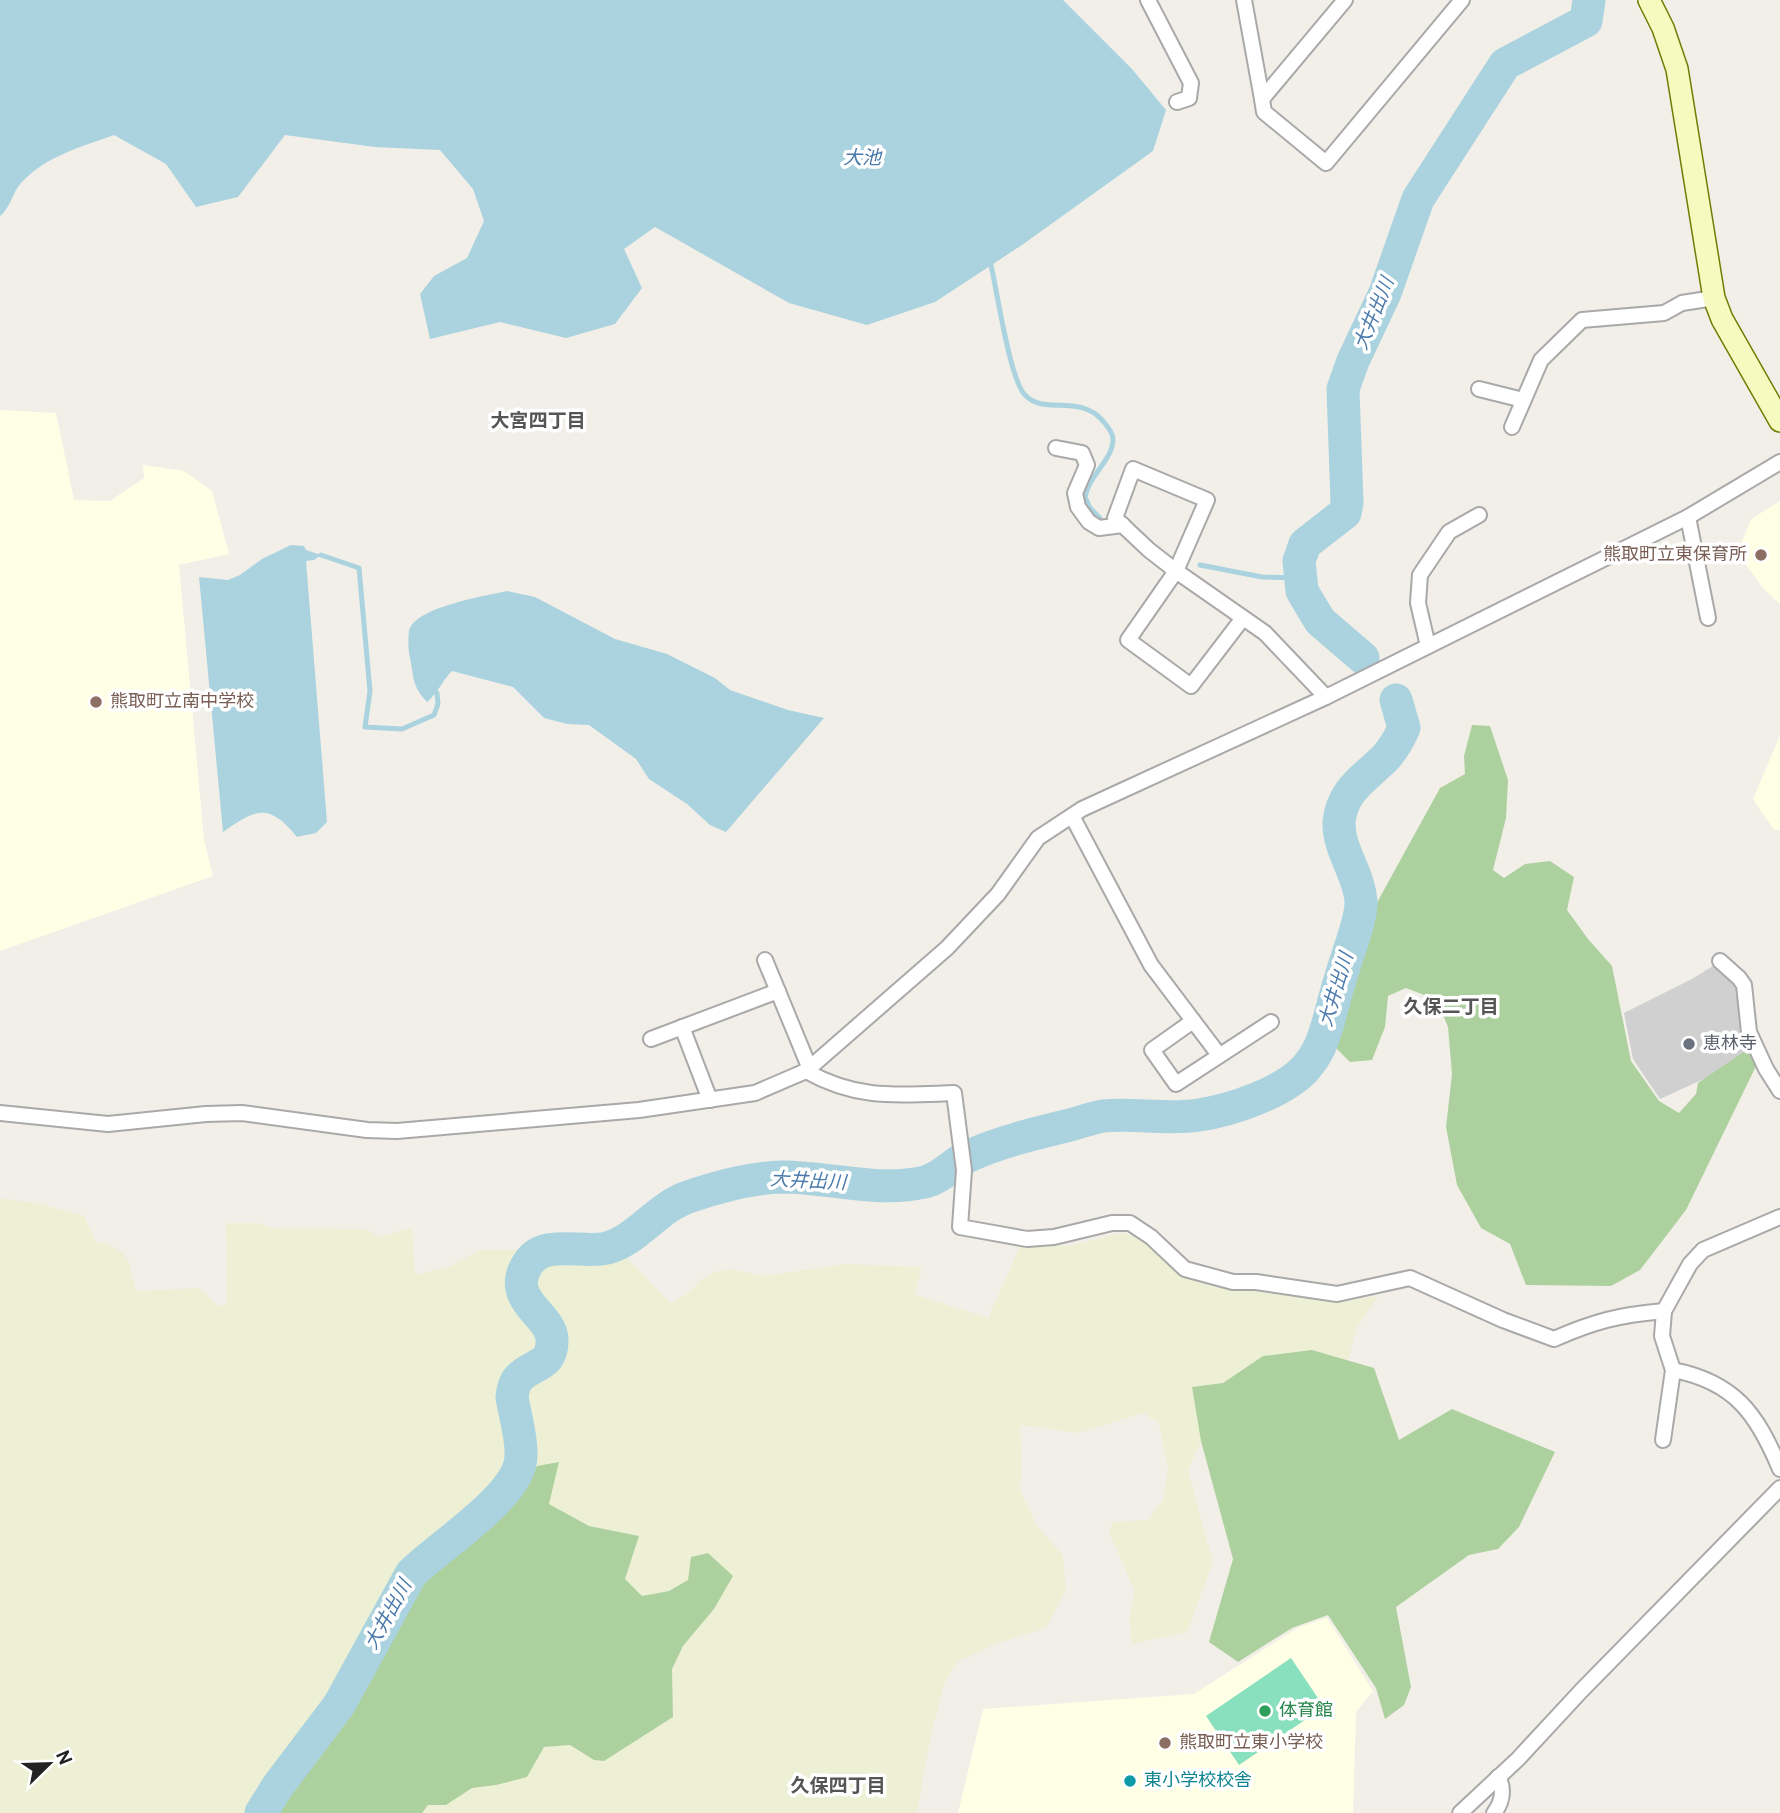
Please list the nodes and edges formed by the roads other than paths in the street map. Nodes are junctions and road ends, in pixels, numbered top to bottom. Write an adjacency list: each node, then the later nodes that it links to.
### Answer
1 (1148, 0): 7 (street)
2 (1244, 0): 6 (street)
3 (1345, 0): 6 (street)
4 (1462, 0): 6 (street)
5 (1649, 0): 8 (street)
6 (1262, 99)
7 (1177, 102)
8 (1714, 298): 10 (street); 11 (street)
9 (1479, 388): 10 (street)
10 (1524, 400): 12 (street)
11 (1780, 421)
12 (1512, 427)
13 (1056, 448): 17 (street)
14 (1780, 462): 16 (street)
15 (1479, 515): 21 (street)
16 (1688, 517): 20 (street); 21 (street)
17 (1123, 525): 18 (street); 18 (street)
18 (1176, 571): 19 (street); 19 (street)
19 (1243, 618): 22 (street)
20 (1707, 618)
21 (1428, 646): 22 (street)
22 (1326, 697): 23 (street)
23 (1072, 816): 27 (street); 32 (street)
24 (765, 960): 26 (street)
25 (1720, 961): 33 (street)
26 (778, 991): 29 (street); 32 (street)
27 (1194, 1021): 31 (street); 31 (street)
28 (1271, 1022): 31 (street)
29 (682, 1027): 30 (street); 34 (street)
30 (651, 1040)
31 (1219, 1055)
32 (808, 1070): 34 (street); 37 (street)
33 (1780, 1091)
34 (710, 1100): 35 (street)
35 (0, 1114)
36 (1780, 1217): 37 (street)
37 (1664, 1311): 38 (street)
38 (1673, 1370): 39 (street); 40 (street)
39 (1663, 1440)
40 (1780, 1469)
41 (1780, 1488): 42 (street)
42 (1498, 1777): 43 (street); 44 (street)
43 (1460, 1813)
44 (1494, 1813)

